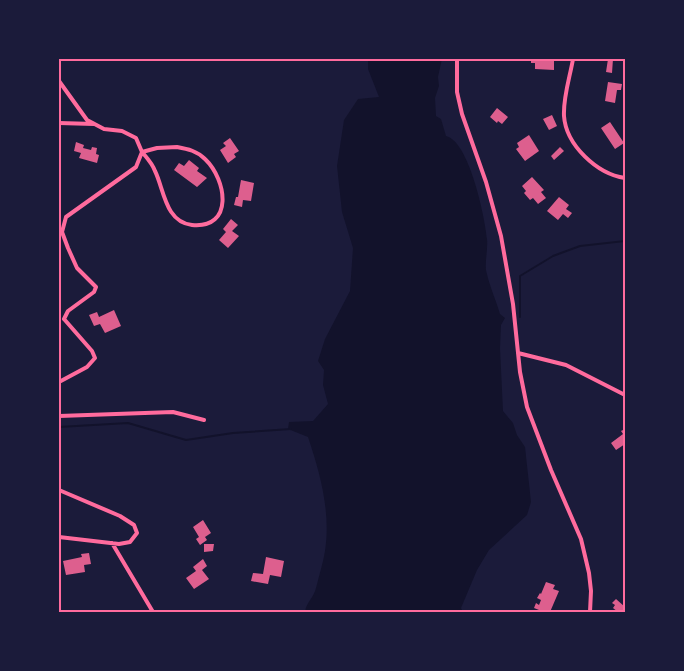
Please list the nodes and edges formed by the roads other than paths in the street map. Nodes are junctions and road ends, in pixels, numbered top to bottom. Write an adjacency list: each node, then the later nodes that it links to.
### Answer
1 (457, 59): 10 (street)
2 (573, 59): 7 (street)
3 (59, 82): 5 (street)
4 (59, 123): 5 (street)
5 (96, 124): 6 (street)
6 (142, 152): 6 (street); 9 (street)
7 (625, 178)
8 (59, 318): 9 (street)
9 (64, 320): 11 (street)
10 (518, 353): 12 (street); 19 (street)
11 (59, 382)
12 (625, 395)
13 (59, 416): 14 (street)
14 (204, 420)
15 (59, 490): 17 (street)
16 (59, 537): 17 (street)
17 (112, 543): 18 (street)
18 (153, 612)
19 (590, 612)

